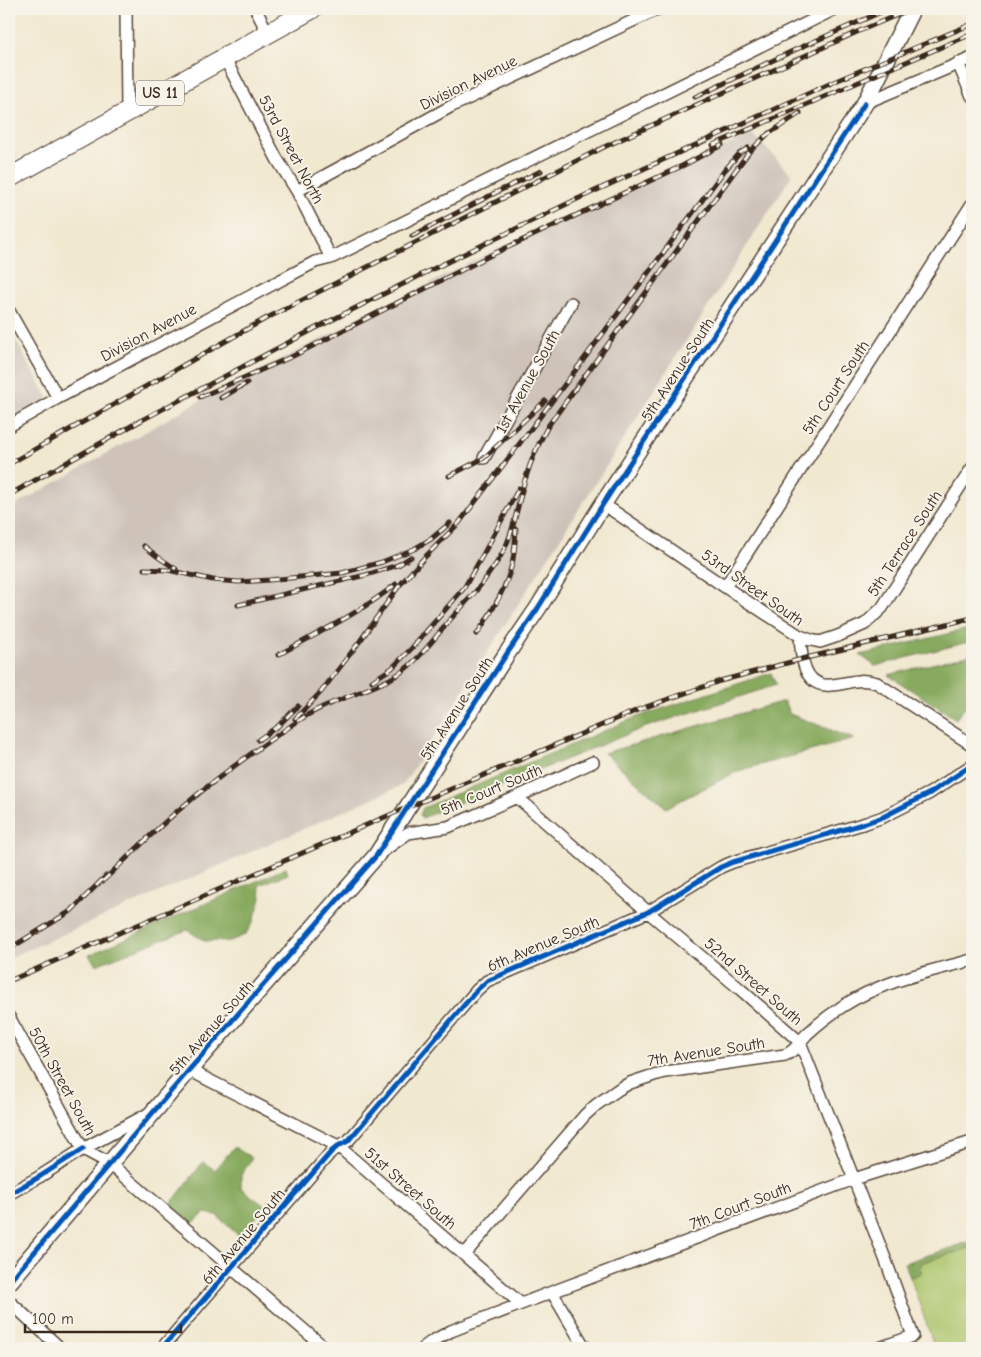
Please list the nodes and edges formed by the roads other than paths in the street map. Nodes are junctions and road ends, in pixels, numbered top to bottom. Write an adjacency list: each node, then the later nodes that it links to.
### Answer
1 (126, 9): 14 (street)
2 (257, 9): 8 (street)
3 (312, 9): 8 (main road, US 11)
4 (658, 9): 16 (street, Division Avenue)
5 (835, 9): 7 (street, Division Avenue)
6 (912, 9): 13 (street)
7 (812, 14): 18 (street, Division Avenue)
8 (268, 33): 9 (main road, US 11)
9 (224, 57): 14 (main road, US 11); 16 (street, 53rd Street North)
10 (972, 58): 11 (street)
11 (958, 63): 12 (street); 13 (street)
12 (972, 96)
13 (864, 103): 25 (street, 5th Avenue South)
14 (127, 112): 15 (main road, US 11)
15 (9, 178)
16 (297, 191): 18 (street, 53rd Street North)
17 (972, 204): 26 (street, 5th Court South)
18 (331, 258): 21 (street, Division Avenue)
19 (571, 303): 23 (street, 1st Avenue South)
20 (9, 310): 21 (street)
21 (58, 398): 22 (street, Division Avenue)
22 (9, 426)
23 (484, 458)
24 (972, 468): 27 (street, 5th Terrace South)
25 (603, 504): 26 (street, 53rd Street South); 32 (street, 5th Avenue South)
26 (725, 587): 27 (street, 53rd Street South)
27 (800, 636): 28 (street, 53rd Street South)
28 (972, 745)
29 (593, 762): 31 (street, 5th Court South)
30 (972, 764): 33 (street, 6th Avenue South)
31 (517, 797): 32 (street, 5th Court South); 33 (street, 52nd Street South)
32 (376, 856): 37 (street, 5th Avenue South)
33 (648, 912): 36 (street, 52nd Street South); 40 (street, 6th Avenue South)
34 (972, 960): 36 (street, 7th Avenue South)
35 (9, 1017): 41 (street, 50th Street South)
36 (800, 1042): 43 (street, 52nd Street South); 45 (street, 7th Avenue South)
37 (189, 1070): 38 (street, 5th Avenue South); 40 (street, 51st Street South)
38 (156, 1110): 41 (street); 42 (street, 5th Avenue South)
39 (972, 1142): 43 (street, 7th Court South)
40 (338, 1146): 45 (street, 51st Street South); 46 (street, 6th Avenue South)
41 (83, 1149): 42 (street, 50th Street South); 44 (street)
42 (110, 1164): 46 (street, 50th Street South); 47 (street, 5th Avenue South)
43 (854, 1179): 48 (street, 7th Court South); 56 (street, 52nd Street South)
44 (9, 1194)
45 (464, 1255): 50 (street, 51st Street South)
46 (231, 1269): 52 (street, 6th Avenue South); 53 (street, 50th Street South)
47 (9, 1282)
48 (552, 1292): 50 (street, 7th Court South); 55 (street)
49 (9, 1301): 51 (street)
50 (521, 1304): 54 (street)
51 (60, 1348)
52 (162, 1348)
53 (325, 1348)
54 (423, 1348)
55 (585, 1348)
56 (879, 1348)

